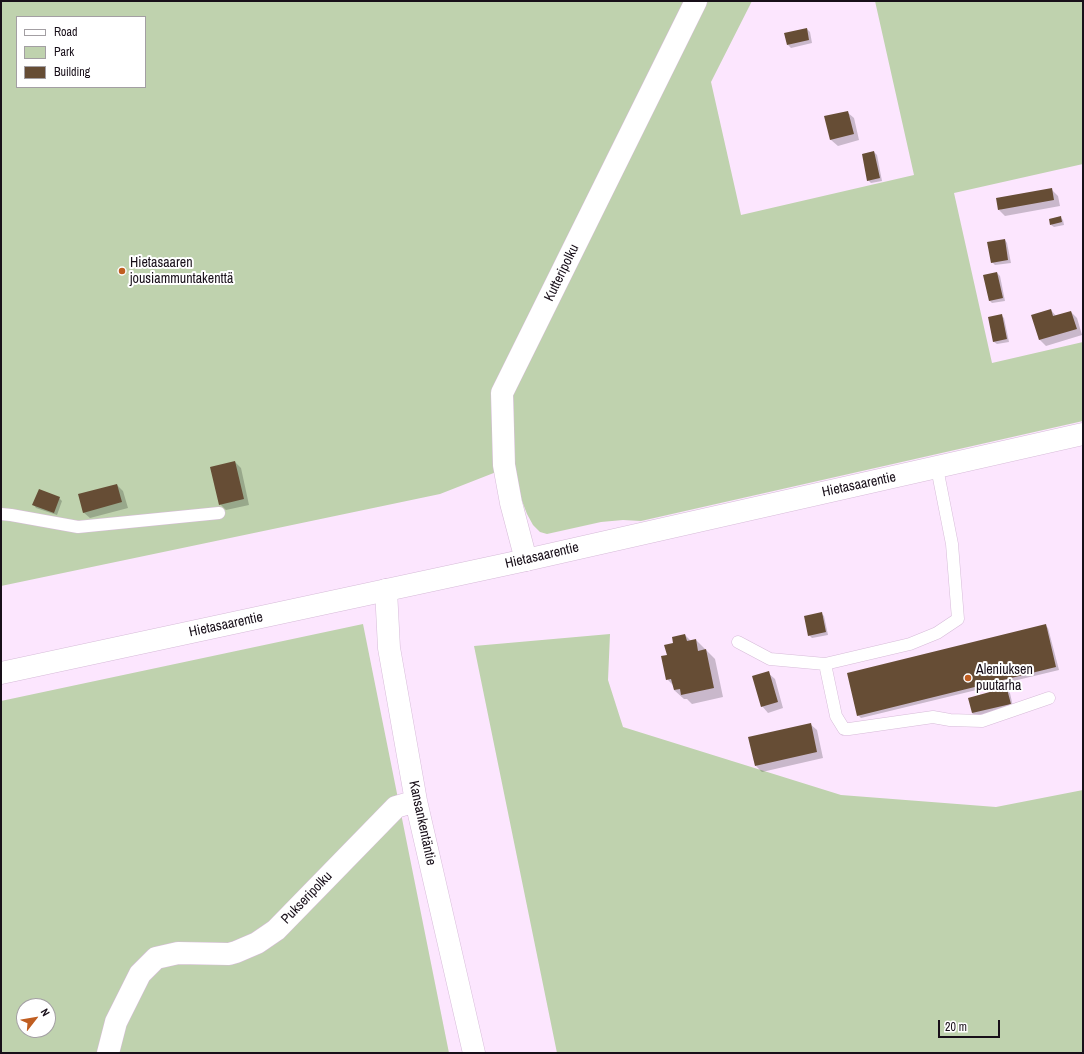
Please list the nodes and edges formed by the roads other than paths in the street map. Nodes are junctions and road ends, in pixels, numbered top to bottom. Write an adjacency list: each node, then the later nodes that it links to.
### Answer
1 (696, 1): 6 (street, Kutteripolku)
2 (1083, 434): 3 (street, Hietasaarentie)
3 (937, 468): 6 (street, Hietasaarentie); 9 (lane)
4 (219, 513): 5 (lane)
5 (1, 514)
6 (526, 560): 7 (street, Hietasaarentie)
7 (386, 590): 10 (street, Hietasaarentie); 12 (street, Kansankentäntie)
8 (738, 642): 9 (lane)
9 (825, 664): 11 (lane)
10 (1, 673)
11 (1049, 698)
12 (416, 801): 13 (street, Pukseripolku); 14 (street, Kansankentäntie)
13 (108, 1053)
14 (474, 1053)

